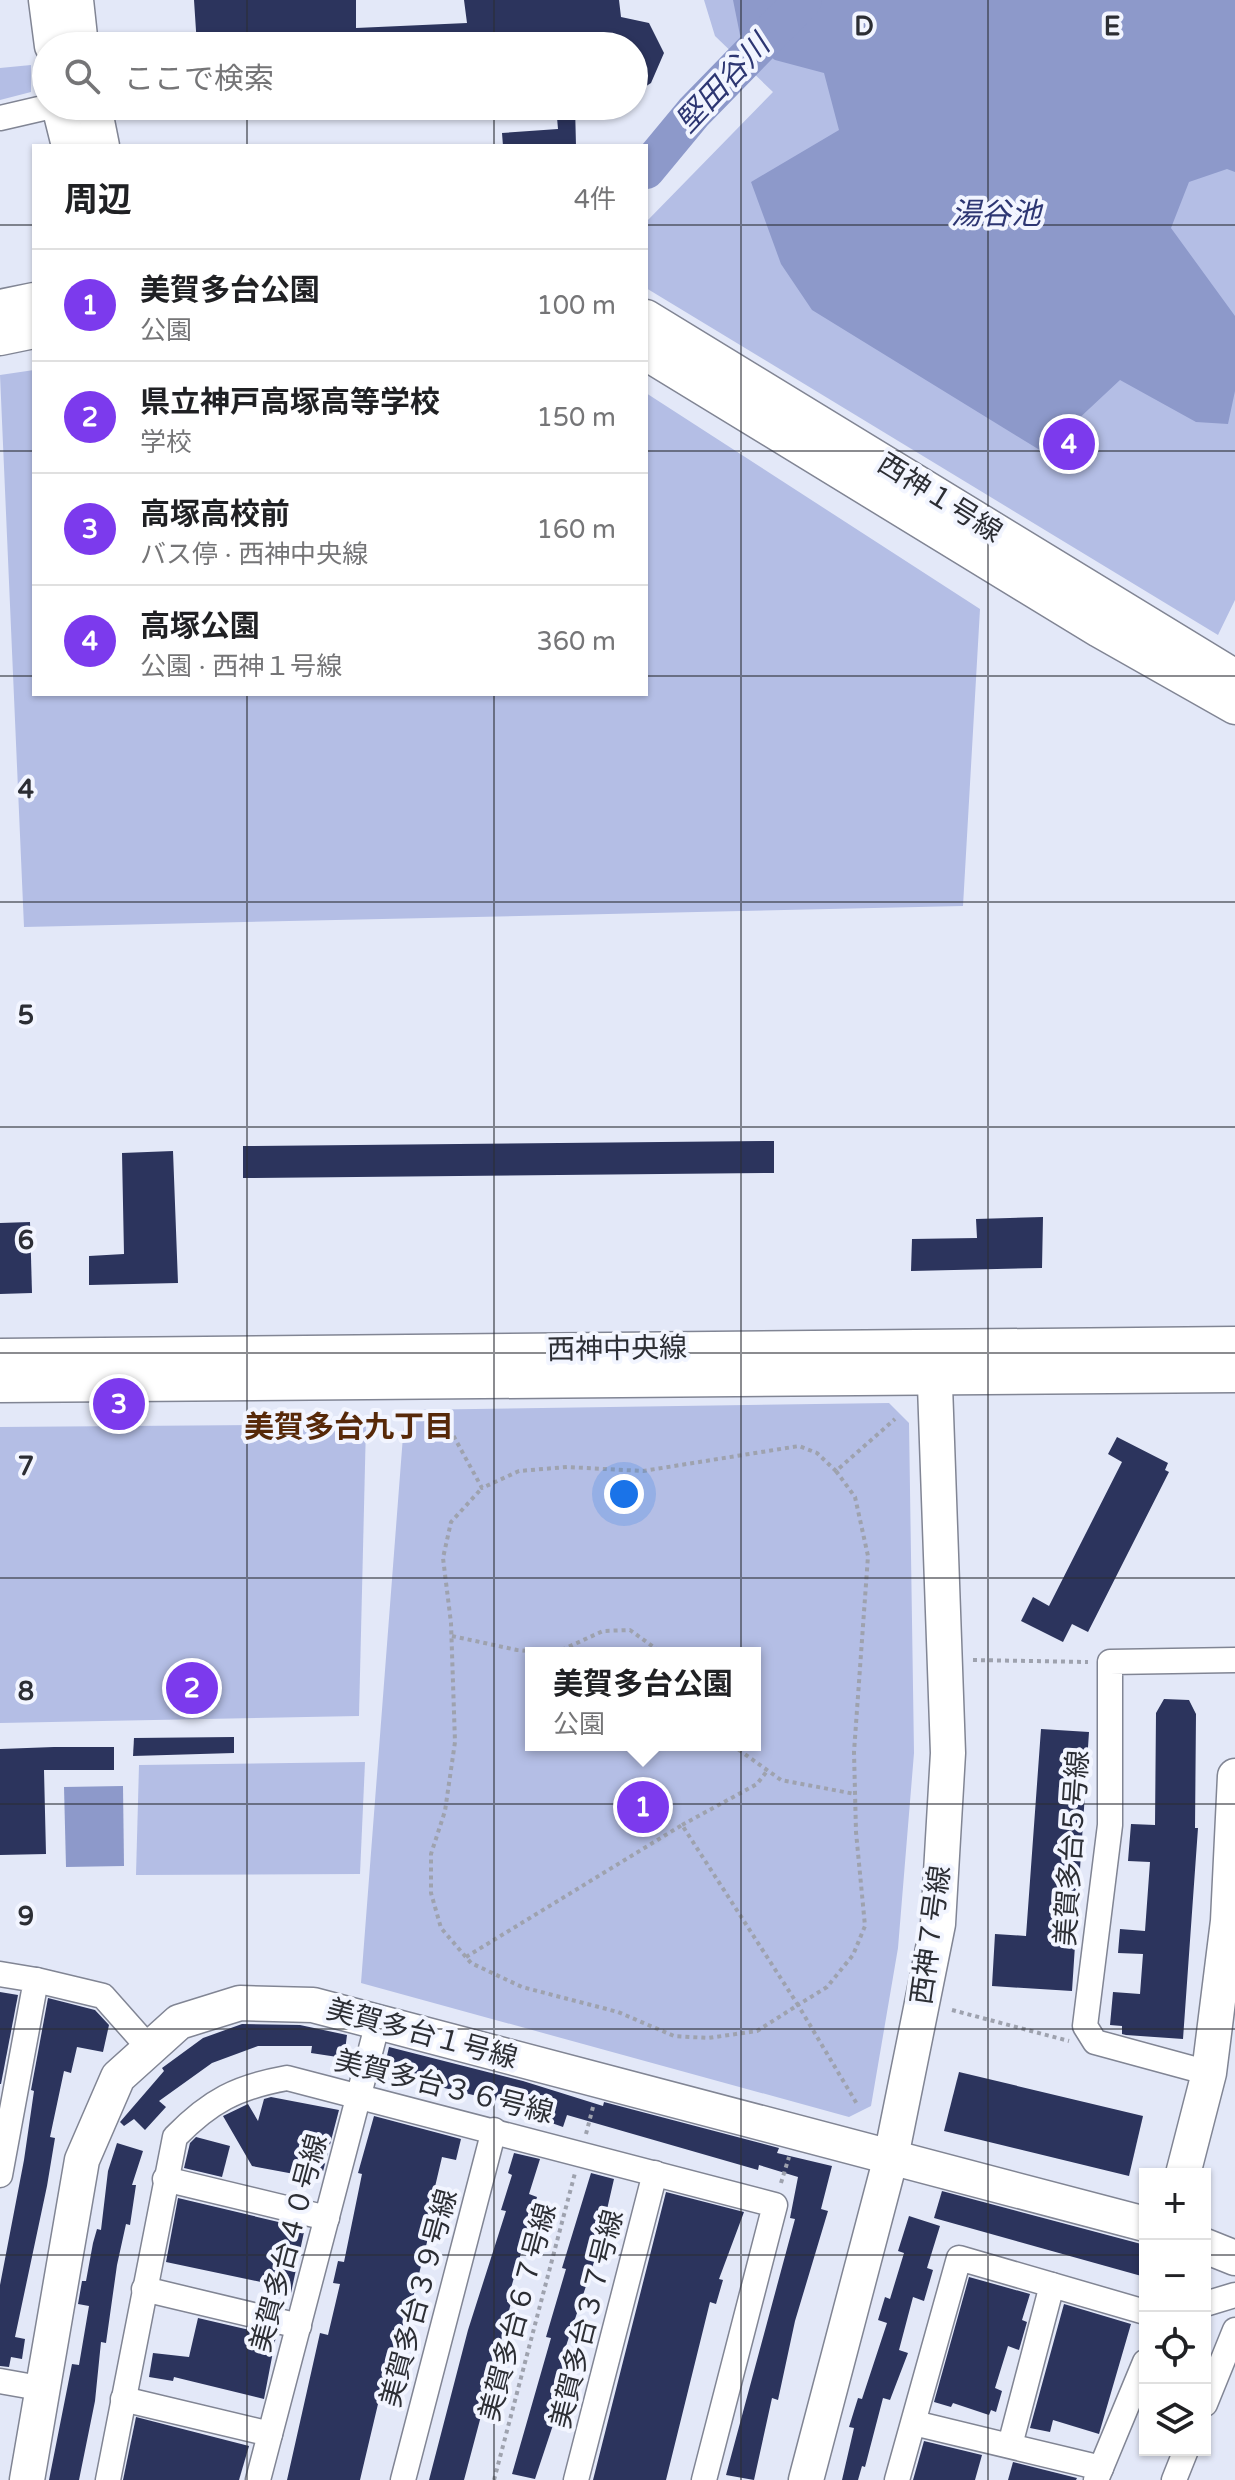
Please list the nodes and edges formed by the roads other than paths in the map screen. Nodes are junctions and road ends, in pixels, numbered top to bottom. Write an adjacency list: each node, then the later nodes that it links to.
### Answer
1 (46, 0): 3 (street)
2 (76, 0): 4 (street)
3 (50, 32)
4 (79, 32)
5 (32, 111): 6 (street)
6 (0, 118)
7 (62, 120): 9 (street)
8 (97, 120): 10 (street)
9 (68, 144)
10 (102, 144)
11 (32, 300): 12 (street)
12 (0, 307)
13 (648, 318): 17 (street, 西神１号線)
14 (32, 331): 15 (street)
15 (0, 338)
16 (648, 354): 18 (street, 西神１号線)
17 (1233, 671)
18 (1235, 707)
19 (1235, 1344): 21 (street, 西神中央線)
20 (0, 1356): 21 (street, 西神中央線)
21 (934, 1362): 22 (street, 西神中央線); 23 (street, 西神中央線); 34 (street, 西神７号線)
22 (1235, 1375)
23 (0, 1385)
24 (1235, 1660): 30 (street, 美賀多台５号線)
25 (1235, 1776): 30 (street)
26 (0, 1974): 27 (street)
27 (36, 1980): 29 (street); 32 (street)
28 (378, 2022): 29 (street, 美賀多台１号線); 31 (street, 美賀多台４０号線); 34 (street, 美賀多台１号線)
29 (150, 2049): 52 (street, 美賀多台１号線)
30 (1209, 2073): 35 (street)
31 (360, 2095): 33 (street, 美賀多台３６号線); 38 (street, 美賀多台３６号線); 39 (street, 美賀多台４０号線)
32 (5, 2119): 37 (street)
33 (494, 2130): 36 (street, 美賀多台３６号線); 63 (street, 美賀多台３９号線)
34 (891, 2157): 40 (street, 美賀多台１号線); 66 (street, 西神７号線)
35 (1185, 2168)
36 (655, 2173): 64 (street, 美賀多台３７号線); 65 (street, 美賀多台３６号線)
37 (0, 2175)
38 (165, 2179): 39 (street); 44 (street, 美賀多台３６号線)
39 (327, 2218): 48 (street, 美賀多台４０号線)
40 (1139, 2222)
41 (1211, 2248): 42 (street)
42 (1235, 2258)
43 (1052, 2285): 47 (street); 55 (street); 57 (street)
44 (144, 2289): 48 (street); 54 (street, 美賀多台３６号線)
45 (1235, 2295): 46 (street)
46 (1211, 2302)
47 (1139, 2310)
48 (299, 2326): 56 (street, 美賀多台４０号線)
49 (1233, 2341): 53 (street)
50 (1139, 2377): 59 (street)
51 (0, 2381): 52 (street)
52 (45, 2389): 60 (street, 美賀多台１号線)
53 (1211, 2390)
54 (123, 2399): 56 (street); 61 (street, 美賀多台３６号線)
55 (914, 2423): 57 (street); 67 (street)
56 (270, 2434): 62 (street, 美賀多台４０号線)
57 (1010, 2445): 59 (street)
58 (1184, 2456): 68 (street)
59 (1099, 2474)
60 (27, 2480)
61 (108, 2480)
62 (258, 2480)
63 (403, 2480)
64 (576, 2480)
65 (704, 2480)
66 (806, 2480)
67 (897, 2480)
68 (1174, 2480)

